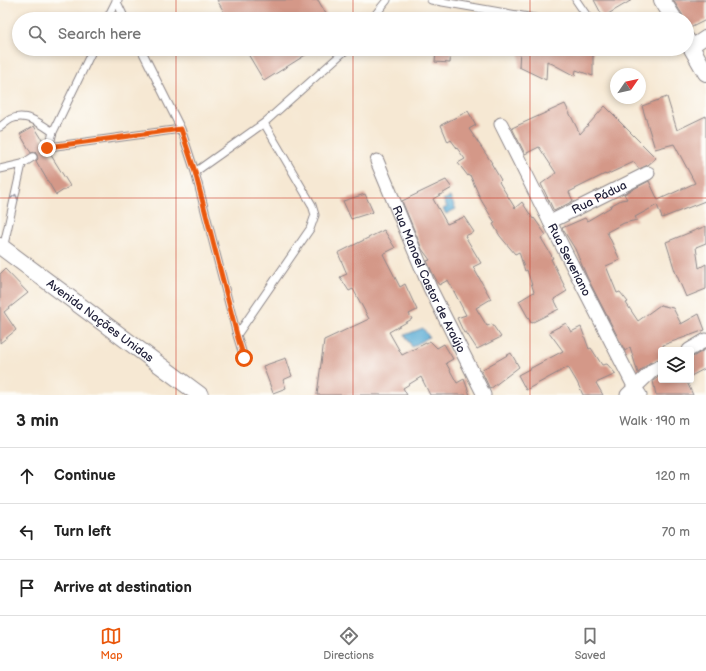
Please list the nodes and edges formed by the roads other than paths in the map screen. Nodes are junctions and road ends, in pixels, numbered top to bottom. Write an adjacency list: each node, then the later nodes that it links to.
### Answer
1 (117, 0): 6 (lane); 7 (lane)
2 (387, 0): 8 (lane)
3 (431, 0): 9 (lane)
4 (576, 0): 10 (lane)
5 (662, 0): 11 (street)
6 (111, 12)
7 (123, 12)
8 (378, 12)
9 (500, 12)
10 (584, 12)
11 (670, 12)
12 (706, 37): 13 (street)
13 (694, 42)
14 (694, 53): 18 (street)
15 (90, 56): 23 (lane)
16 (144, 56): 22 (lane)
17 (339, 56): 19 (lane)
18 (706, 73)
19 (264, 123): 28 (lane); 32 (lane)
20 (501, 124): 30 (street, Rua Severiano)
21 (0, 127): 23 (lane)
22 (181, 129): 23 (lane); 28 (lane)
23 (53, 132)
24 (33, 157): 26 (lane)
25 (377, 161): 39 (street, Rua Manoel Castor de Araújo)
26 (22, 164): 27 (lane); 31 (lane, one-way to 26)
27 (0, 169)
28 (195, 172): 32 (lane)
29 (648, 173): 30 (street, Rua Pádua)
30 (550, 222): 37 (street, Rua Severiano)
31 (1, 247): 38 (street, Avenida Nações Unidas)
32 (237, 335): 35 (lane)
33 (706, 340): 34 (street)
34 (694, 347)
35 (244, 358)
36 (658, 368): 37 (street)
37 (634, 393)
38 (200, 395)
39 (484, 395)

